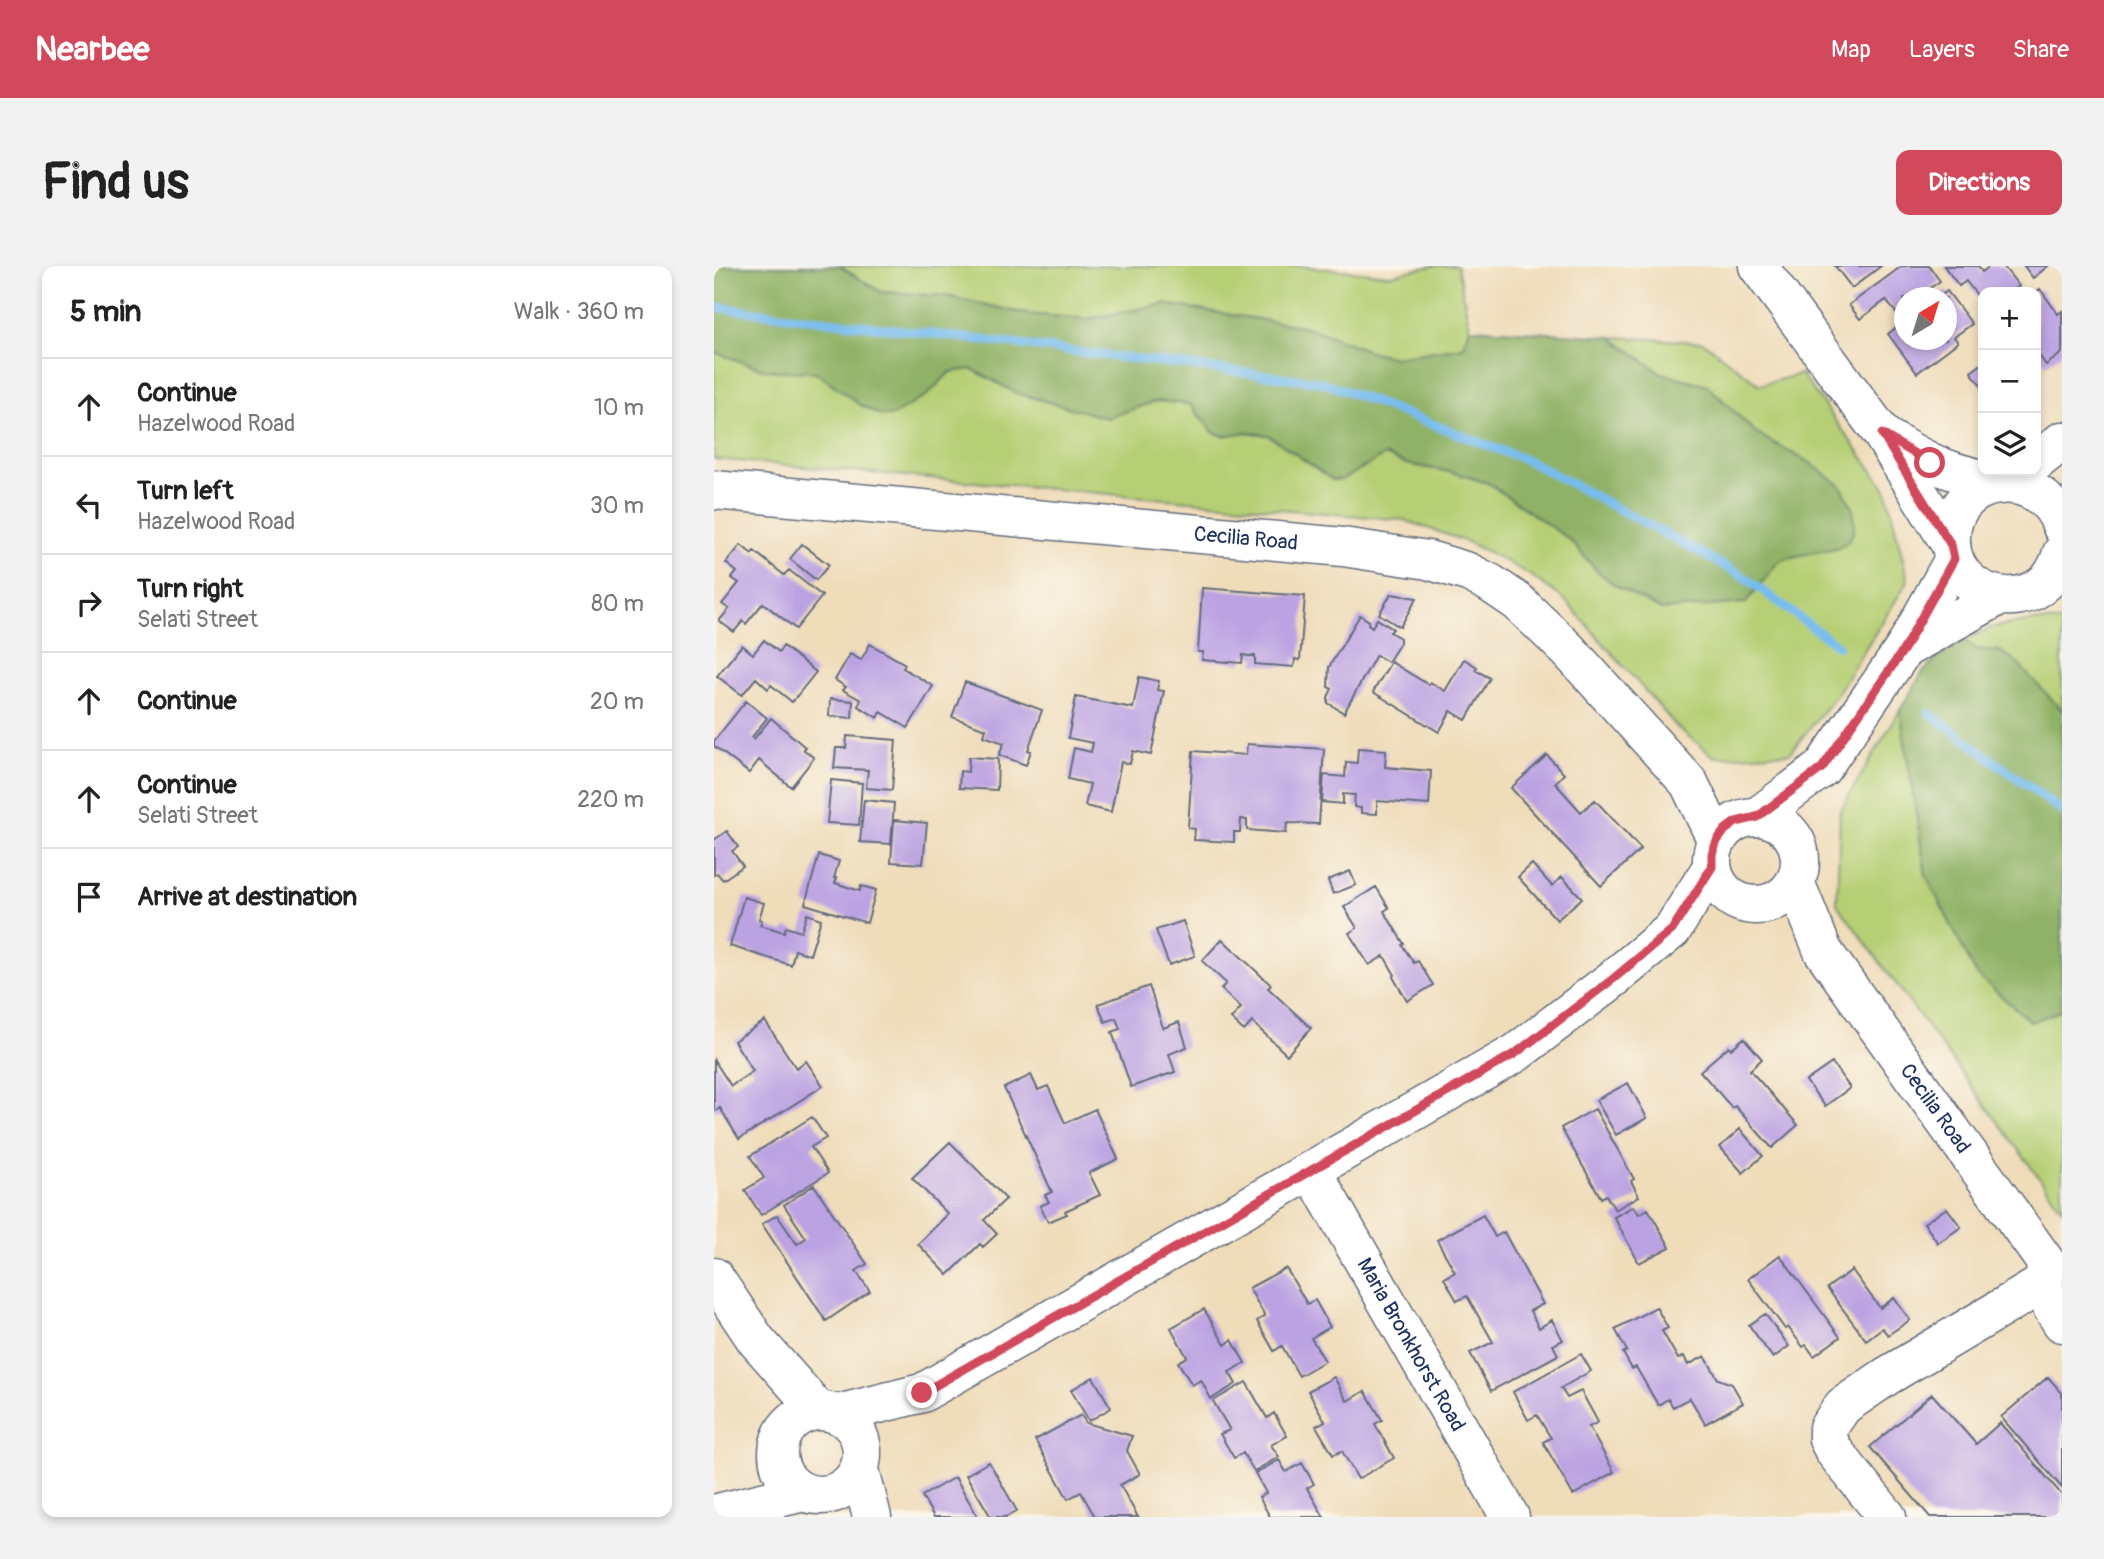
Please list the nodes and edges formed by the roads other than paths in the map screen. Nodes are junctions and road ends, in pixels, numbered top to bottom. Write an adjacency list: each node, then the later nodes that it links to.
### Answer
1 (1758, 266): 2 (street)
2 (1882, 434): 5 (street); 10 (street)
3 (2062, 441): 4 (street)
4 (2041, 457)
5 (1978, 474)
6 (2016, 476): 10 (street)
7 (2019, 476): 9 (street)
8 (714, 491): 15 (street, Cecilia Road)
9 (2061, 515)
10 (1952, 552): 12 (street); 13 (street)
11 (2062, 553): 12 (street)
12 (2032, 594): 13 (street)
13 (1899, 656): 14 (street)
14 (1822, 768): 16 (street); 18 (street)
15 (1689, 783): 16 (street, Cecilia Road); 17 (street, Cecilia Road)
16 (1753, 817): 17 (street); 18 (street)
17 (1715, 854): 19 (street); 20 (street)
18 (1797, 869): 19 (street); 21 (street, Cecilia Road)
19 (1755, 904): 20 (street); 21 (street, Cecilia Road)
20 (1672, 930): 22 (street)
21 (1823, 951): 23 (street, Cecilia Road)
22 (1312, 1171): 27 (street); 34 (street, Maria Bronkhorst Road)
23 (2051, 1272): 25 (street, Cecilia Road); 35 (street)
24 (714, 1278): 26 (street)
25 (2062, 1324)
26 (756, 1340): 28 (street); 29 (street)
27 (922, 1393): 28 (street); 30 (street)
28 (828, 1412): 29 (street); 30 (street)
29 (781, 1439): 31 (street); 32 (street)
30 (861, 1464): 31 (street); 33 (street)
31 (819, 1502): 32 (street)
32 (716, 1513)
33 (872, 1517)
34 (1510, 1517)
35 (1887, 1517)

